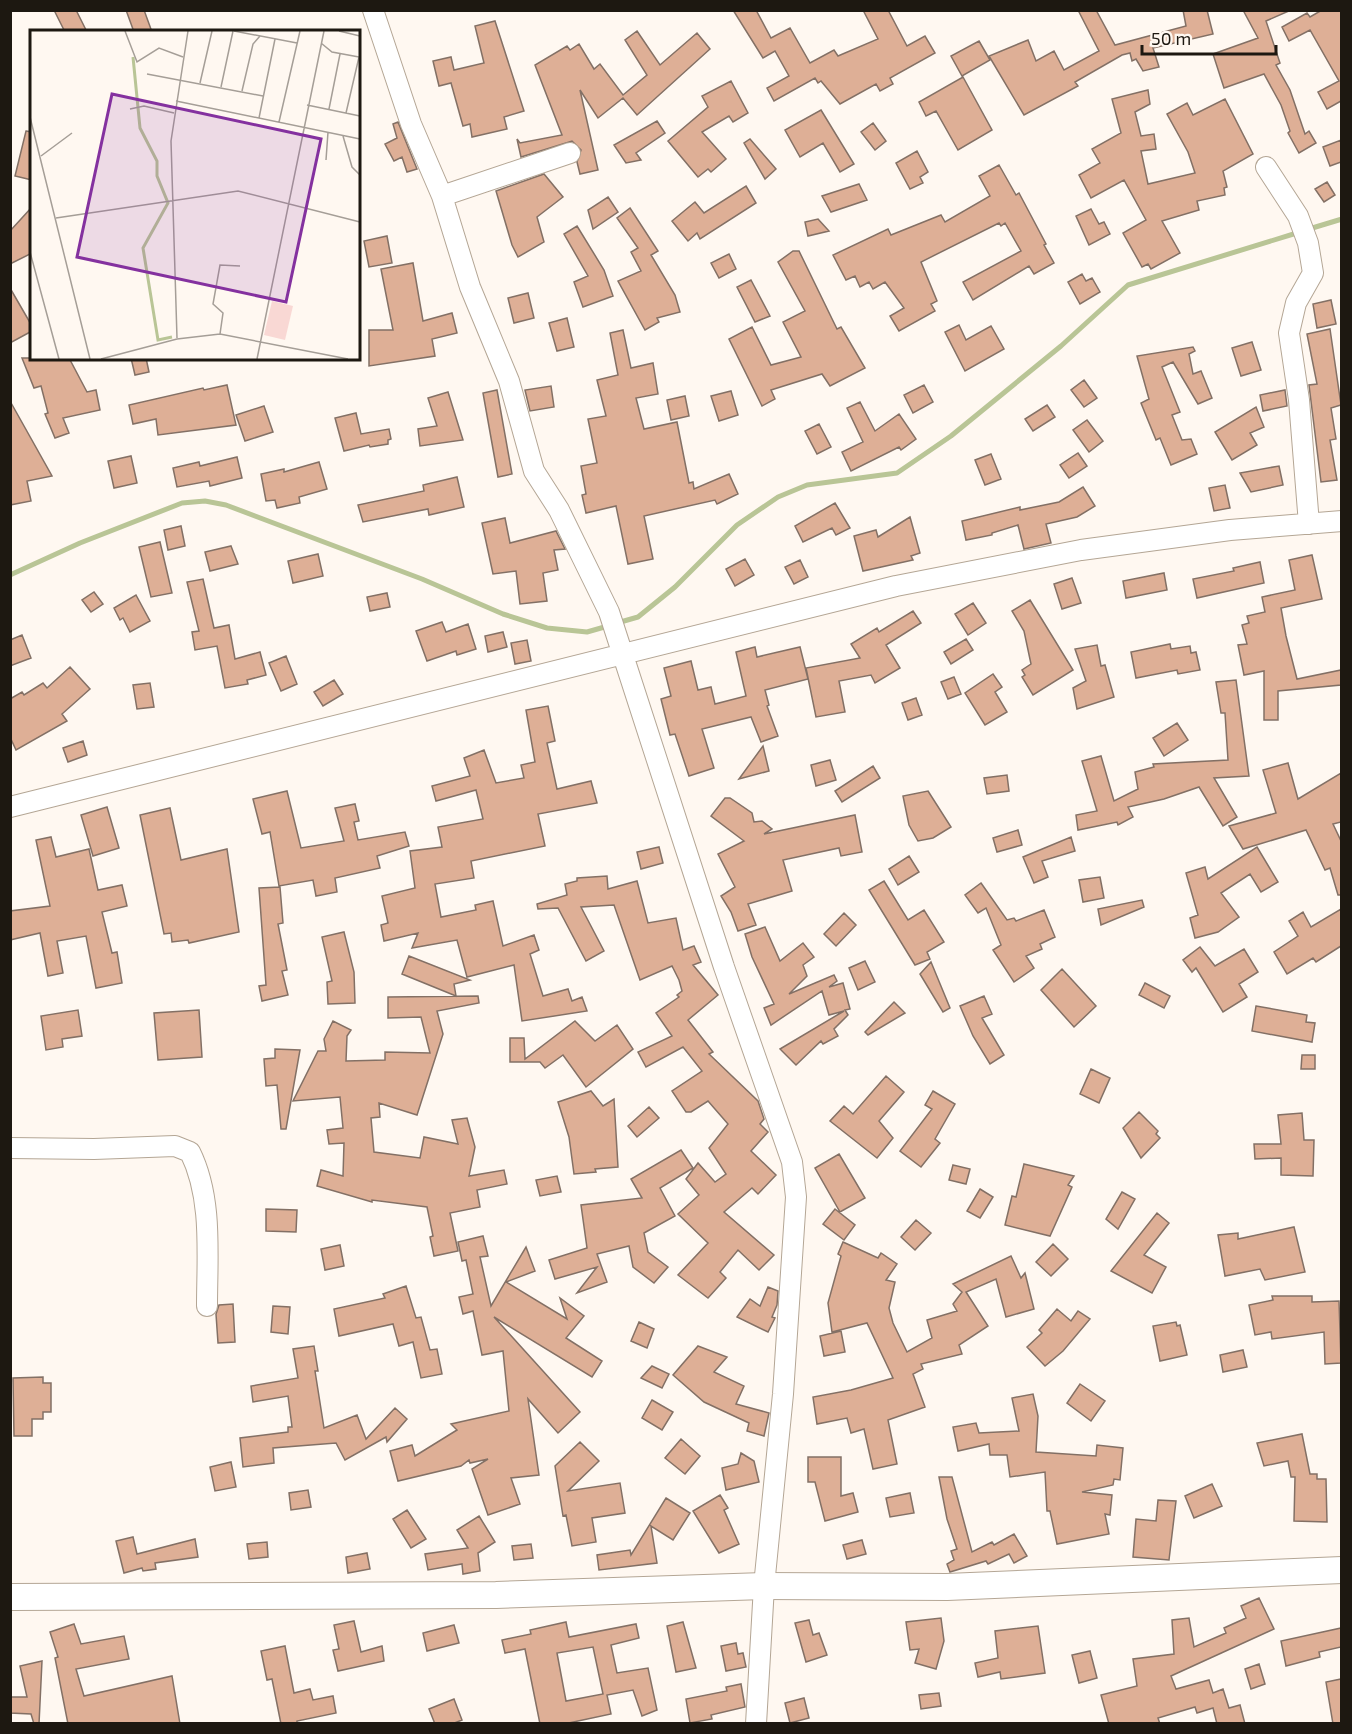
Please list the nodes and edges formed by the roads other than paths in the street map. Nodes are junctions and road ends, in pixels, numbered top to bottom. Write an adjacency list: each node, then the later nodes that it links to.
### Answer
1 (373, 10): 4 (street)
2 (570, 153): 4 (street)
3 (1266, 167): 6 (street)
4 (442, 196): 7 (street)
5 (1341, 521): 6 (street)
6 (1309, 524): 7 (street)
7 (621, 648): 8 (street); 12 (street)
8 (10, 807)
9 (10, 1148): 10 (street)
10 (207, 1306)
11 (1341, 1570): 12 (street)
12 (764, 1586): 13 (street); 14 (street)
13 (10, 1597)
14 (756, 1724)

